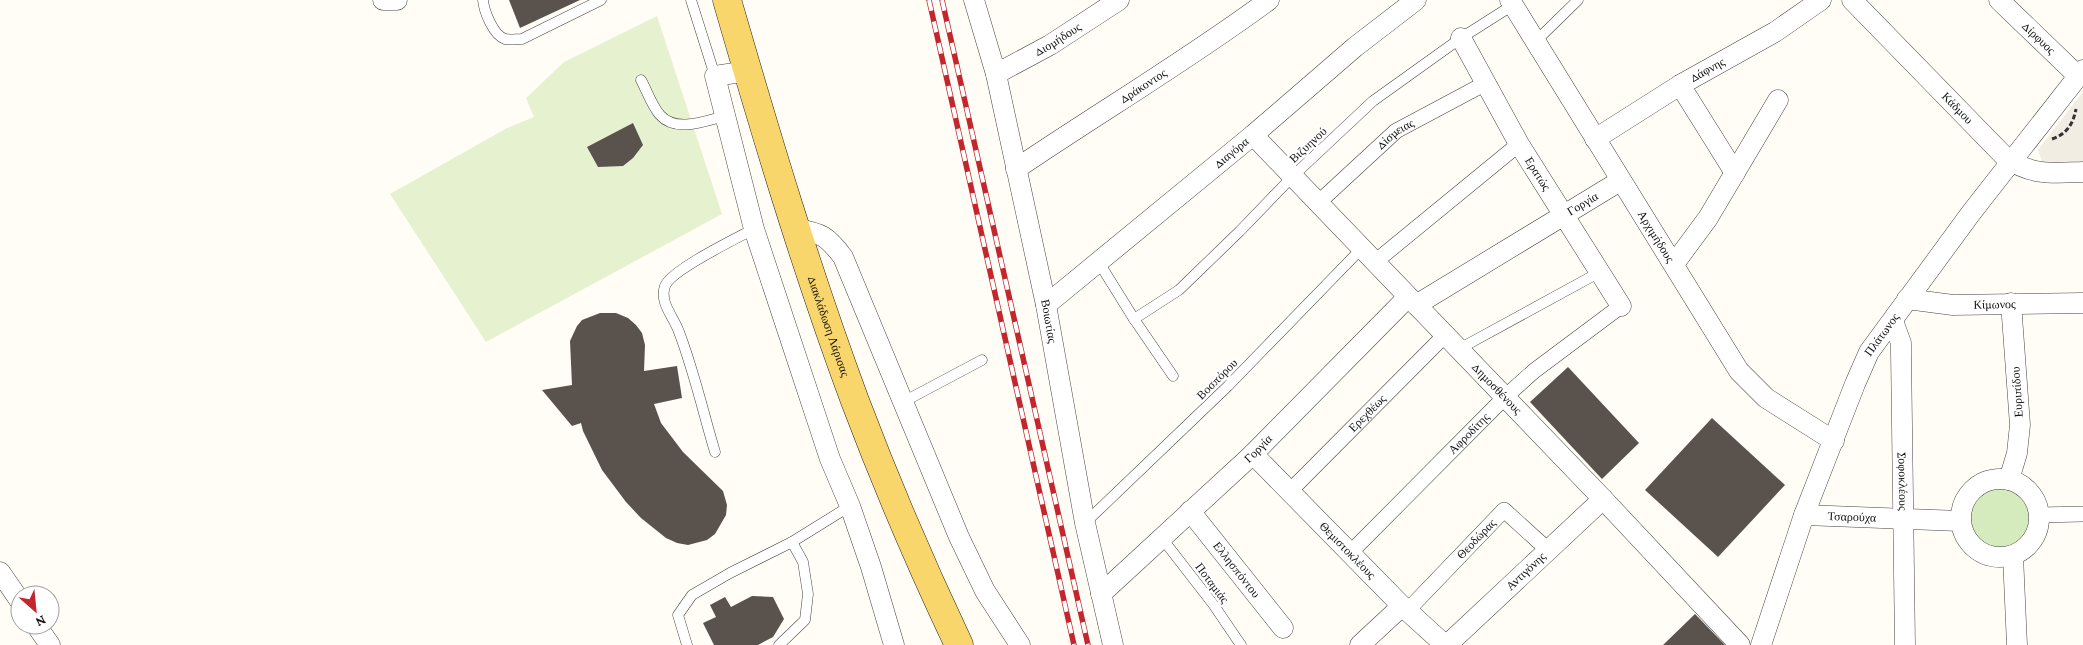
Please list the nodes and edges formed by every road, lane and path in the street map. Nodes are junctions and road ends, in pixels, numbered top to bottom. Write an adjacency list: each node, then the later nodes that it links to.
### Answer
1 (383, 0): 2 (street)
2 (397, 0)
3 (483, 0): 4 (lane)
4 (601, 0)
5 (691, 0): 21 (lane)
6 (727, 0): 18 (main road, Διακλάδωση Λάρισας)
7 (974, 0): 20 (street, Βοιωτίας)
8 (1119, 0): 20 (street, Διομήδους)
9 (1269, 0): 33 (street, Δράκοντος)
10 (1416, 0): 28 (street, Διαγόρα)
11 (1578, 0): 17 (lane)
12 (1820, 0): 24 (street, Δάφνης)
13 (1852, 0): 32 (street, Κάδμου)
14 (1999, 0): 19 (street, Δίρφυος)
15 (1511, 2): 16 (lane, Βιζυηνού); 17 (street, Αρχιμήδους)
16 (1461, 38): 23 (street, Ερατώς); 36 (lane, Βιζυηνού)
17 (1535, 42): 29 (street, Αρχιμήδους)
18 (748, 71): 21 (street); 41 (main road, Διακλάδωση Λάρισας)
19 (2081, 73): 32 (street, Πλάτωνος)
20 (996, 74): 33 (street, Βοιωτίας)
21 (715, 76): 27 (street)
22 (641, 80): 27 (lane)
23 (1486, 83): 31 (street, Ερατώς); 38 (street, Δίσμειας)
24 (1680, 85): 29 (street, Δάφνης); 35 (street)
25 (1778, 100): 35 (street)
26 (2077, 105): 30 (path)
27 (725, 116): 40 (street)
28 (1253, 135): 36 (street, Δημοσθένους); 43 (street, Διαγόρα)
29 (1595, 139): 37 (street, Αρχιμήδους)
30 (2045, 142)
31 (1519, 144): 39 (street, Ερατώς); 42 (street)
32 (2012, 162): 34 (street, Κάδμου); 46 (street, Πλάτωνος)
33 (1016, 169): 50 (street, Βοιωτίας)
34 (2083, 172)
35 (1735, 173): 44 (street)
36 (1292, 176): 38 (street, Δημοσθένους); 52 (lane, Βιζυηνού)
37 (1620, 181): 39 (street, Γοργία); 44 (street, Αρχιμήδους)
38 (1318, 203): 42 (street, Δημοσθένους)
39 (1565, 214): 45 (street, Ερατώς); 47 (street, Γοργία)
40 (754, 230): 60 (lane); 65 (street)
41 (796, 230): 58 (street); 86 (main road, Διακλάδωση Λάρισας)
42 (1368, 255): 47 (street, Δημοσθένους); 72 (lane, Βοσπόρου)
43 (1098, 261): 50 (street, Διαγόρα); 52 (lane)
44 (1674, 264): 59 (street, Αρχιμήδους)
45 (1600, 272): 51 (street, Ερατώς); 54 (lane, Ερεχθέως)
46 (1907, 300): 49 (street, Κίμωνος); 53 (street, Πλάτωνος)
47 (1412, 301): 54 (street, Δημοσθένους); 61 (street, Γοργία)
48 (2083, 302): 49 (street, Κίμωνος)
49 (2011, 303): 62 (street, Ευριπίδου)
50 (1046, 305): 72 (street, Βοιωτίας)
51 (1621, 306): 57 (street, Αφροδίτης)
52 (1134, 319): 56 (lane)
53 (1892, 321): 59 (street, Πλάτωνος); 70 (street, Σοφοκλέους)
54 (1452, 342): 57 (street, Δημοσθένους); 63 (street, Ερεχθέως)
55 (982, 360): 58 (lane)
56 (1173, 376)
57 (1505, 397): 64 (street, Δημοσθένους); 76 (street, Αφροδίτης)
58 (903, 402): 87 (street)
59 (1834, 441): 68 (street, Πλάτωνος)
60 (715, 452)
61 (1253, 454): 63 (street, Θεμιστοκλέους); 66 (street, Γοργία)
62 (2009, 480): 69 (street); 71 (street)
63 (1289, 492): 76 (street, Θεμιστοκλέους)
64 (1603, 498): 75 (street, Αντιγόνης); 92 (street, Δημοσθένους)
65 (850, 506): 74 (lane); 85 (street)
66 (1190, 511): 73 (street, Γοργία); 82 (street, Ελλησπόντου)
67 (2083, 514): 69 (street)
68 (1804, 515): 70 (street, Τσαρούχα); 93 (street, Πλάτωνος)
69 (2039, 515): 77 (street)
70 (1903, 519): 71 (street, Τσαρούχα); 94 (street, Σοφοκλέους)
71 (1960, 521): 77 (street)
72 (1085, 523): 80 (street, Βοιωτίας)
73 (1161, 537): 80 (street, Γοργία); 89 (lane, Ποταμιάς)
74 (792, 542): 83 (lane); 84 (lane)
75 (1548, 550): 81 (street, Θεοδώρας); 91 (street, Αντιγόνης)
76 (1350, 554): 81 (street, Θεμιστοκλέους)
77 (2013, 556): 95 (street)
78 (0, 572): 79 (street)
79 (10, 586)
80 (1101, 594): 88 (street, Βοιωτίας)
81 (1405, 608): 90 (street); 91 (street, Θεμιστοκλέους)
82 (1283, 628)
83 (687, 645)
84 (779, 645)
85 (894, 645)
86 (959, 645)
87 (1020, 645)
88 (1113, 645)
89 (1241, 645)
90 (1360, 645)
91 (1446, 645)
92 (1740, 645)
93 (1761, 645)
94 (1905, 645)
95 (2018, 645)

